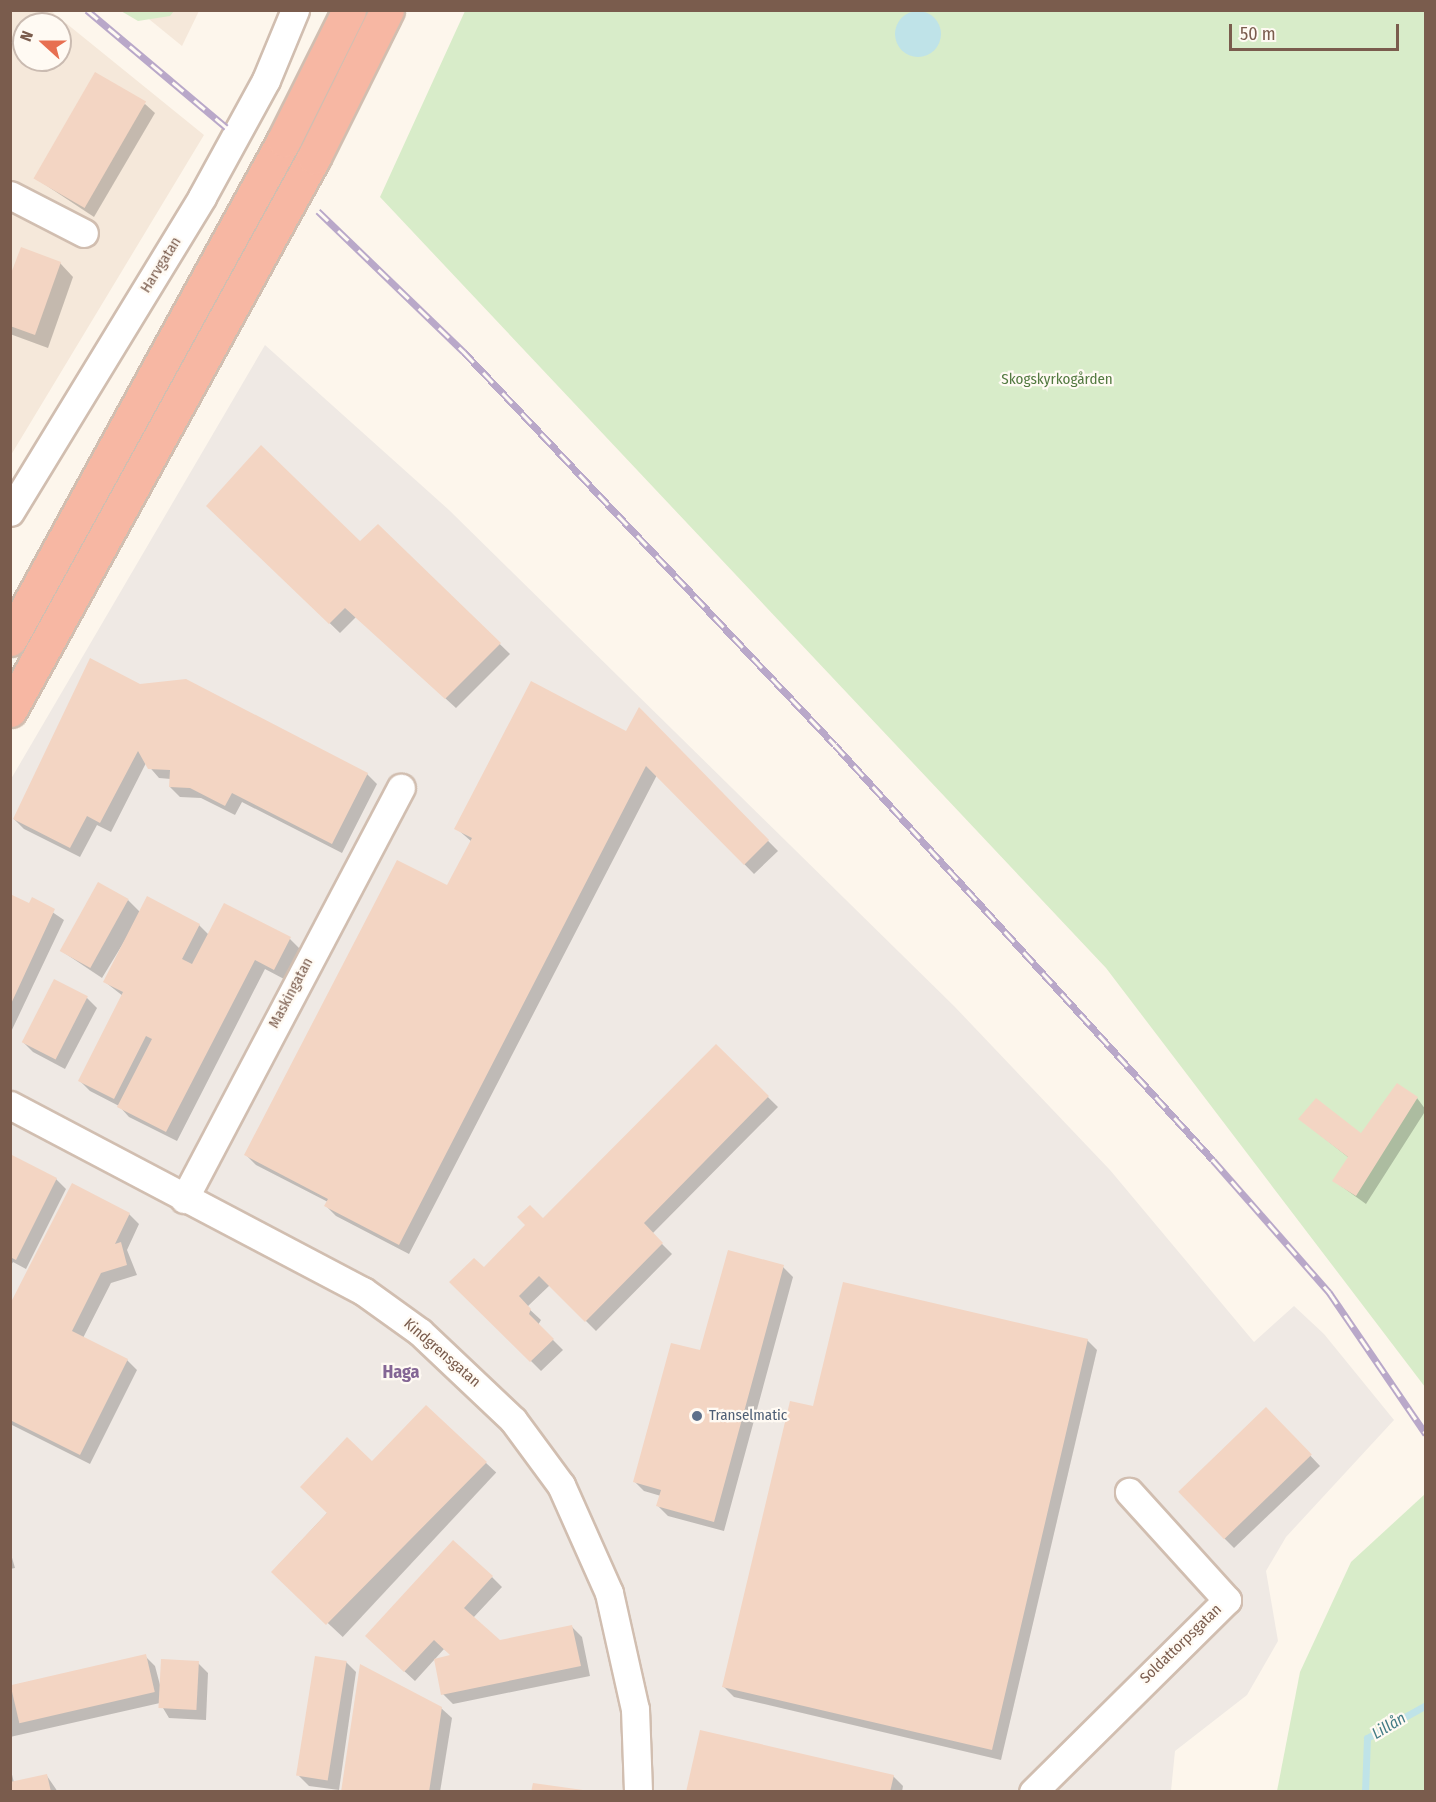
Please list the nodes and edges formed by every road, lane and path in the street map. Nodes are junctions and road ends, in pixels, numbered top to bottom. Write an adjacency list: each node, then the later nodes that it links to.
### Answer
1 (295, 10): 6 (street, Harvgatan)
2 (349, 10): 7 (highway)
3 (387, 10): 8 (highway)
4 (10, 195): 5 (street)
5 (84, 233)
6 (10, 512)
7 (10, 639)
8 (10, 711)
9 (401, 788): 11 (street, Maskingatan)
10 (10, 1105): 11 (street, Kindgrensgatan)
11 (184, 1199): 13 (street, Kindgrensgatan)
12 (1129, 1492): 14 (street, Soldattorpsgatan)
13 (638, 1791)
14 (1032, 1791)

